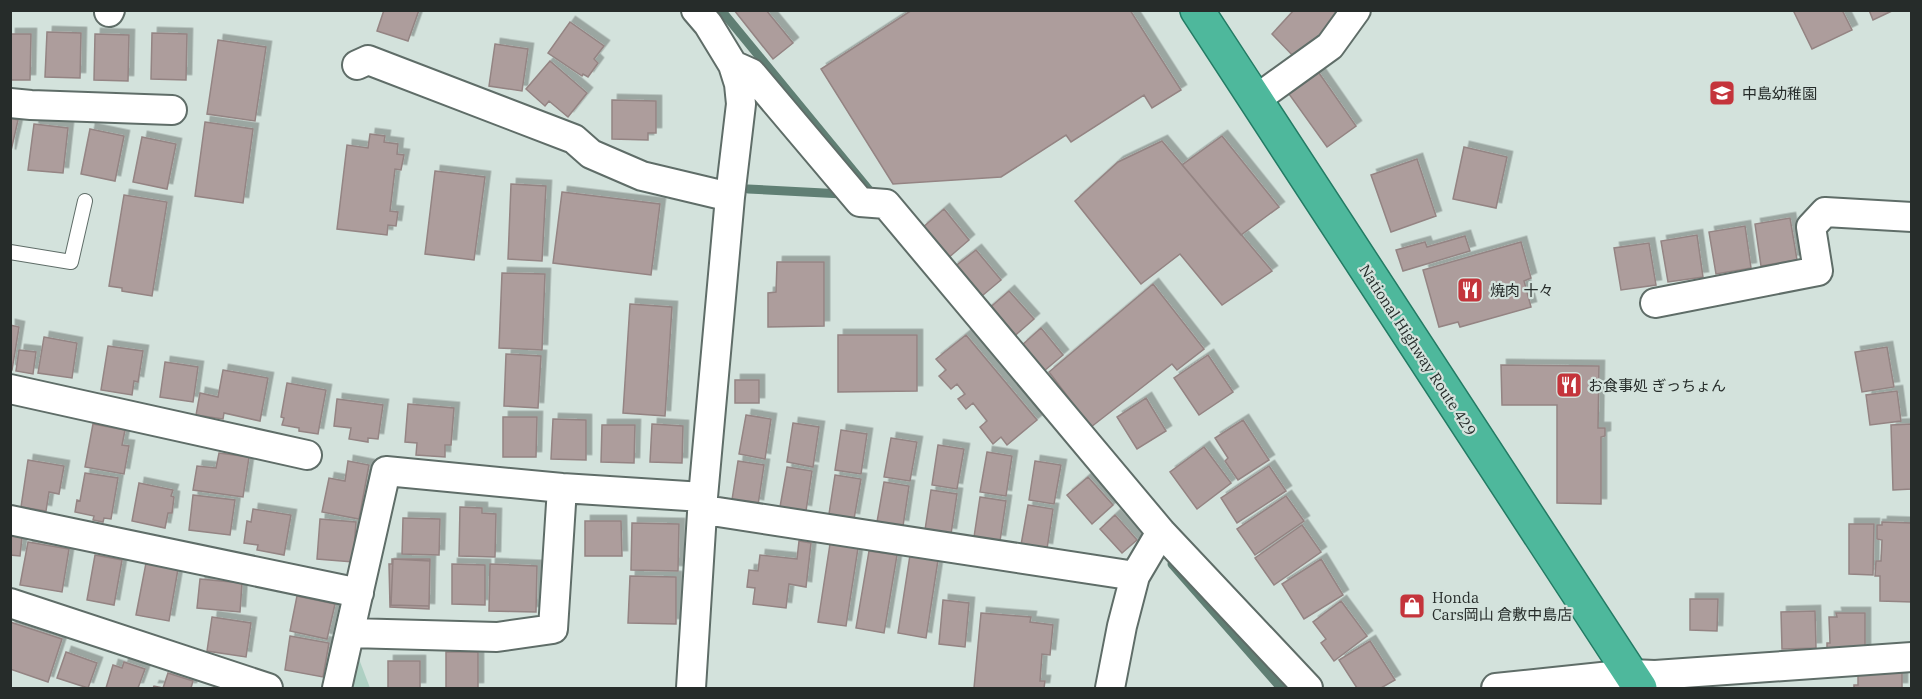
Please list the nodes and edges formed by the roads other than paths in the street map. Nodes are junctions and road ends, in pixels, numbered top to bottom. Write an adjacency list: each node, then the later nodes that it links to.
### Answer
1 (696, 10): 5 (street)
2 (1197, 10): 6 (highway, National Highway Route 429)
3 (1356, 10): 6 (street)
4 (357, 65): 9 (street)
5 (733, 65): 9 (street); 19 (street)
6 (1255, 100): 25 (highway, National Highway Route 429)
7 (10, 103): 8 (street)
8 (172, 110)
9 (730, 197): 17 (street)
10 (85, 201): 12 (lane)
11 (1911, 217): 13 (street)
12 (10, 252)
13 (1655, 303)
14 (10, 389): 15 (street)
15 (308, 455)
16 (561, 488): 17 (street); 21 (street); 23 (street)
17 (703, 505): 20 (street); 28 (street)
18 (10, 520): 21 (street)
19 (1157, 539): 20 (street); 30 (street)
20 (1136, 576): 29 (street)
21 (359, 593): 23 (street)
22 (10, 603): 26 (street)
23 (350, 633): 27 (street)
24 (1911, 657): 25 (street)
25 (1635, 681): 31 (street)
26 (268, 688)
27 (337, 688)
28 (691, 688)
29 (1110, 688)
30 (1308, 688)
31 (1496, 688)

